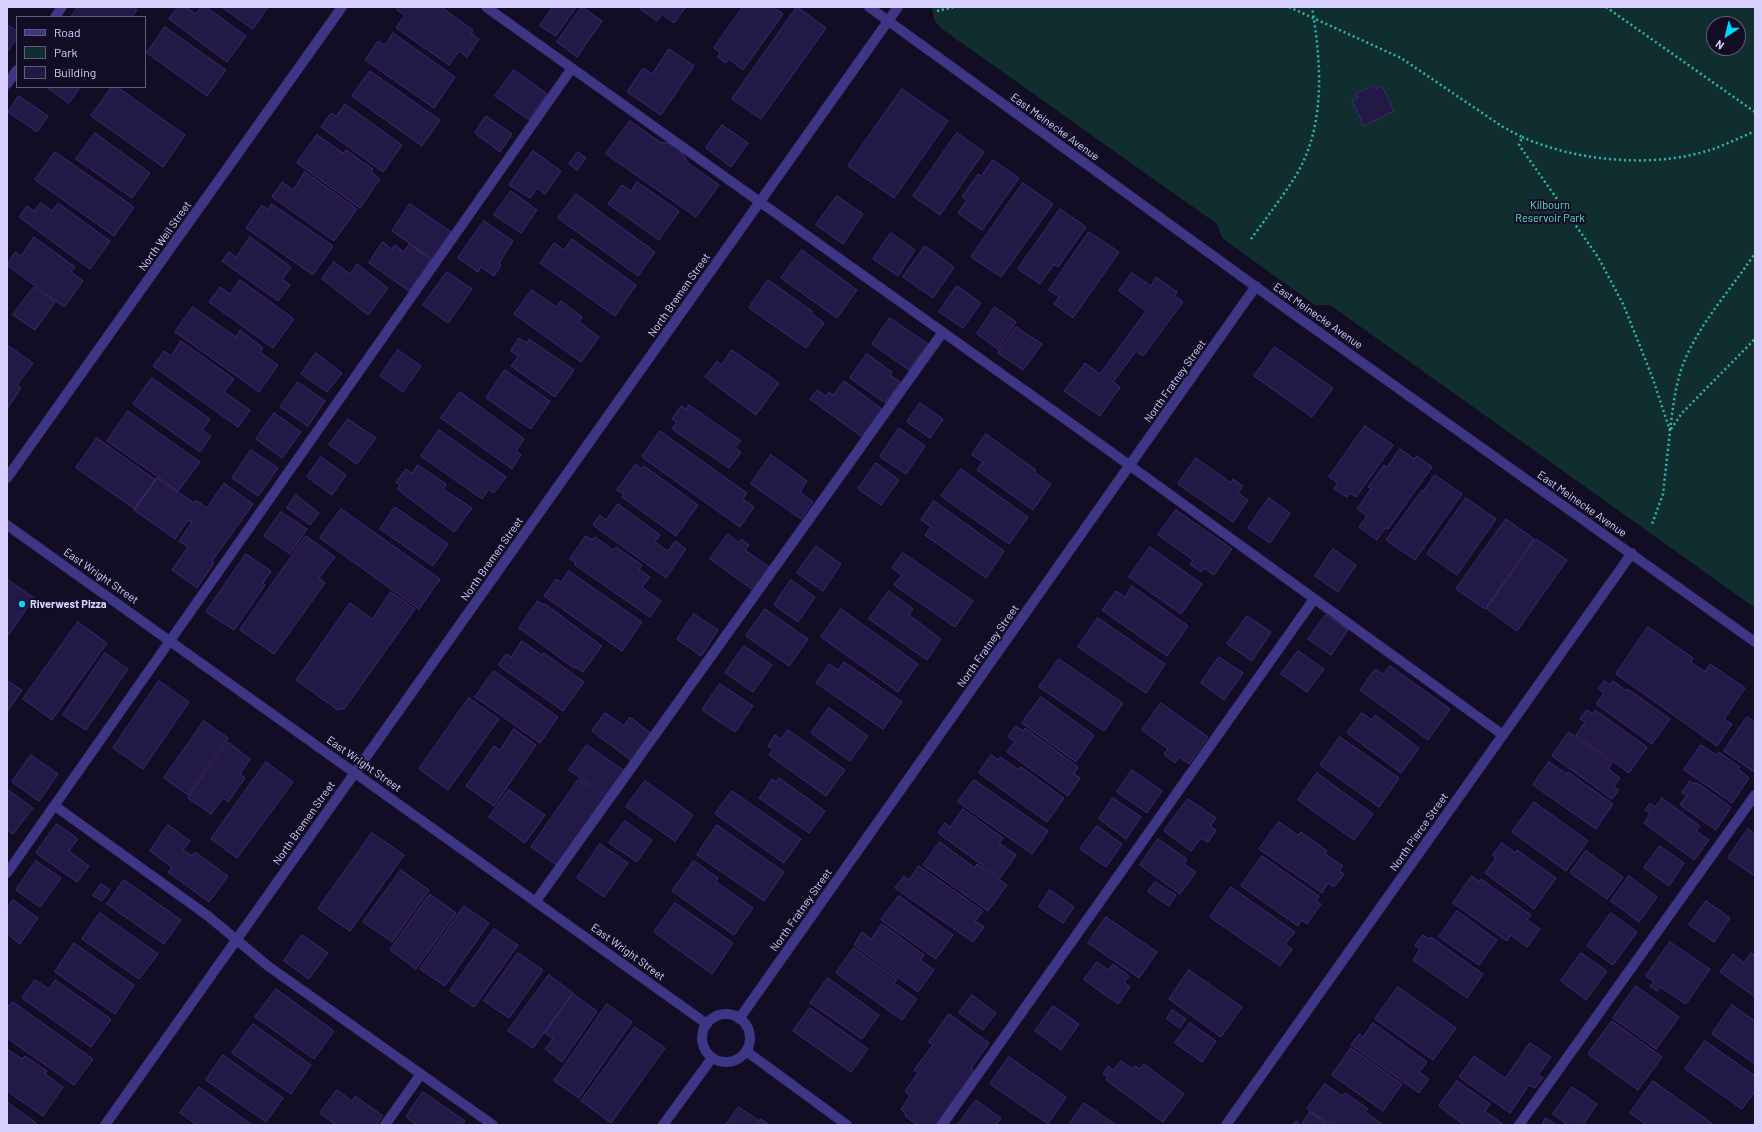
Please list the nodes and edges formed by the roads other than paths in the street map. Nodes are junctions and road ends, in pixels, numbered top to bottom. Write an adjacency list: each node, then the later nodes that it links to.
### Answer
1 (62, 7): 6 (street)
2 (342, 7): 15 (street, North Weil Street)
3 (486, 7): 8 (street)
4 (869, 7): 7 (street, East Meinecke Avenue)
5 (898, 7): 7 (street, North Bremen Street)
6 (56, 16)
7 (888, 20): 11 (street, North Bremen Street); 12 (street, East Meinecke Avenue)
8 (572, 68): 11 (street); 19 (street)
9 (16, 71): 10 (street)
10 (7, 84)
11 (760, 202): 13 (street); 22 (street, North Bremen Street)
12 (1256, 286): 14 (street, North Fratney Street); 17 (street, East Meinecke Avenue)
13 (943, 332): 14 (street); 26 (street)
14 (1130, 466): 18 (street); 28 (street, North Fratney Street)
15 (7, 478)
16 (7, 525): 19 (street, East Wright Street)
17 (1632, 554): 20 (street, East Meinecke Avenue); 21 (street, North Pierce Street)
18 (1314, 599): 21 (street); 38 (street)
19 (171, 641): 22 (street, East Wright Street); 24 (street)
20 (1755, 642)
21 (1502, 736): 39 (street, North Pierce Street)
22 (355, 772): 26 (street, East Wright Street); 27 (street, North Bremen Street)
23 (1755, 795): 40 (street)
24 (55, 806): 25 (street); 27 (street)
25 (7, 873)
26 (536, 902): 29 (street, East Wright Street)
27 (236, 939): 32 (street); 33 (street, North Bremen Street)
28 (739, 1018): 29 (street); 30 (street)
29 (708, 1024): 31 (street)
30 (746, 1052): 31 (street); 37 (street)
31 (712, 1058): 36 (street)
32 (421, 1074): 34 (street); 35 (street)
33 (105, 1125)
34 (385, 1125)
35 (493, 1125)
36 (663, 1125)
37 (847, 1125)
38 (942, 1125)
39 (1226, 1125)
40 (1519, 1125)

